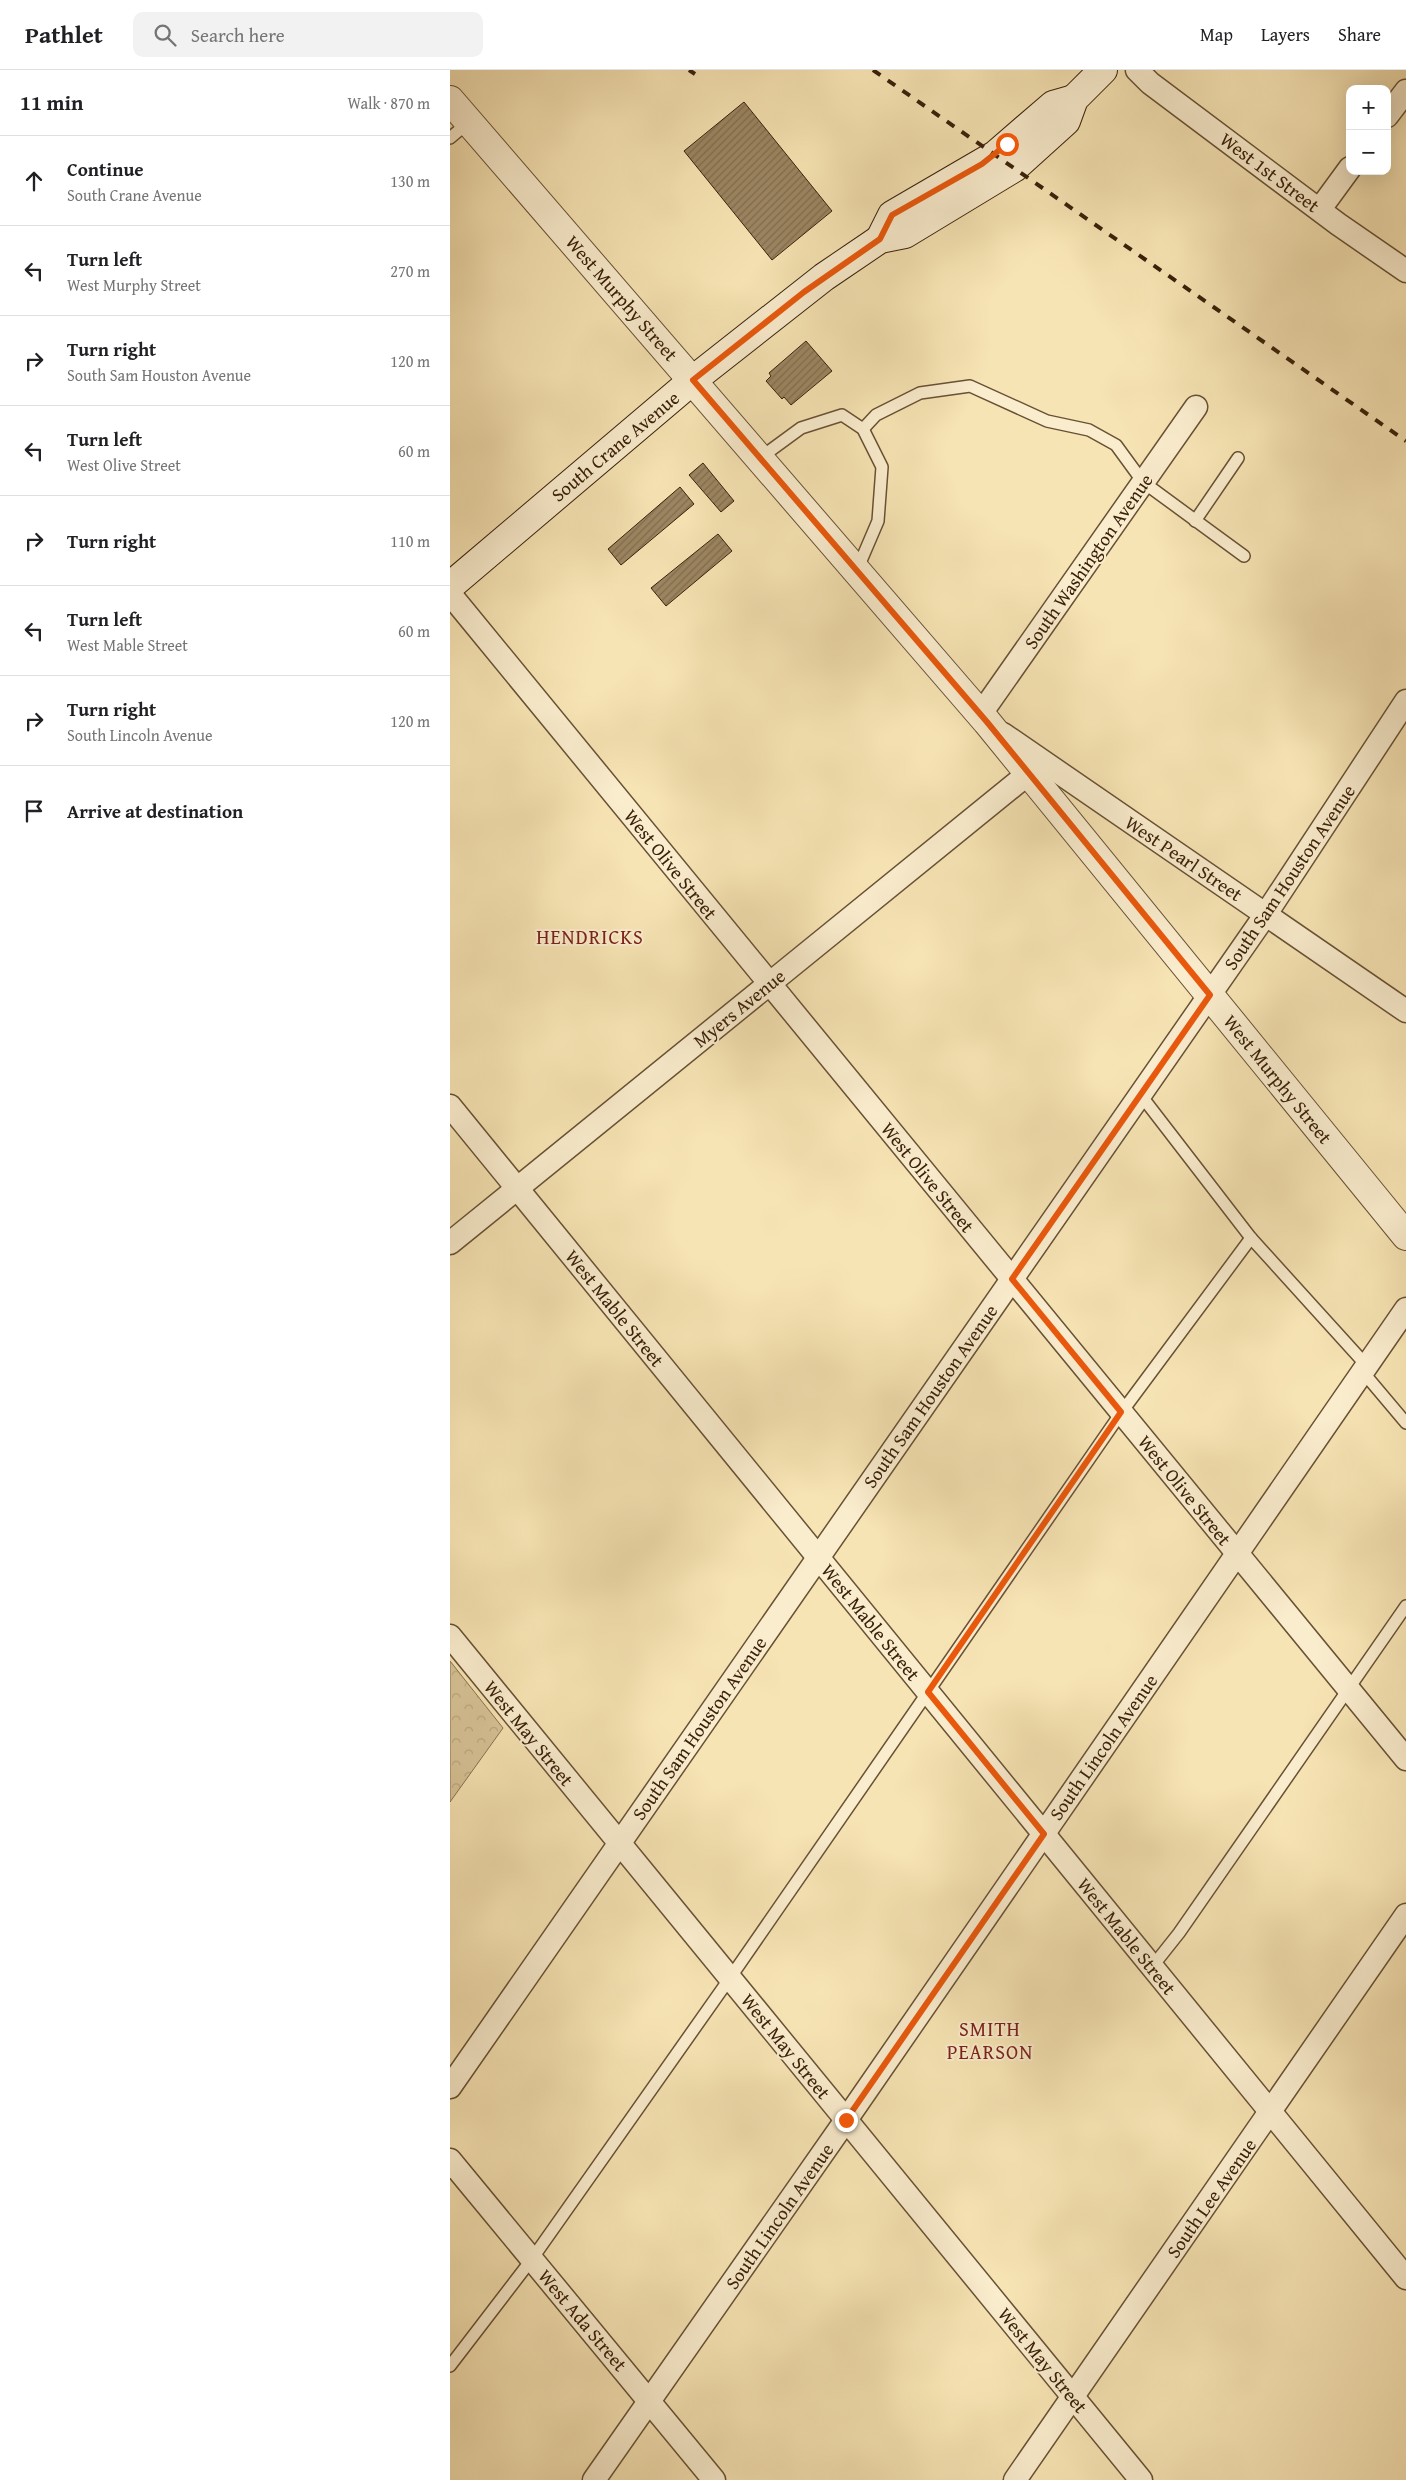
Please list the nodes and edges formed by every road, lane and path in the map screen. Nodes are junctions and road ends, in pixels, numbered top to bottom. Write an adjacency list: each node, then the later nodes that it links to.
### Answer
1 (1103, 70): 10 (street, South Crane Avenue)
2 (1137, 70): 8 (street, West 1st Street)
3 (1406, 91): 5 (street)
4 (450, 100): 6 (street, West Murphy Street)
5 (1391, 111)
6 (460, 130): 10 (street, West Murphy Street)
7 (1346, 173): 8 (street)
8 (1320, 209): 9 (street, West 1st Street)
9 (1406, 271)
10 (693, 380): 13 (street, West Murphy Street); 19 (street, South Crane Avenue)
11 (1196, 407): 15 (street, South Washington Avenue)
12 (863, 429): 13 (lane); 15 (lane); 18 (lane)
13 (760, 458): 18 (street, West Murphy Street)
14 (1238, 458): 16 (lane)
15 (1143, 482): 16 (lane); 22 (street, South Washington Avenue)
16 (1195, 521): 17 (lane)
17 (1244, 556)
18 (857, 571): 22 (street, West Murphy Street)
19 (450, 586)
20 (450, 594): 25 (street, West Olive Street)
21 (1406, 701): 24 (street, South Sam Houston Avenue)
22 (984, 719): 23 (street, West Murphy Street); 24 (street, West Pearl Street)
23 (1029, 773): 25 (street, Myers Avenue); 26 (street, West Murphy Street)
24 (1266, 914): 26 (street, South Sam Houston Avenue); 27 (street, West Pearl Street)
25 (769, 983): 30 (street, Myers Avenue); 34 (street, West Olive Street)
26 (1210, 995): 28 (street, South Sam Houston Avenue); 31 (street, West Murphy Street)
27 (1406, 1011)
28 (1140, 1094): 32 (lane); 34 (street, South Sam Houston Avenue)
29 (450, 1106): 30 (street, West Mable Street)
30 (517, 1188): 33 (street, Myers Avenue); 40 (street, West Mable Street)
31 (1406, 1236)
32 (1252, 1238): 36 (lane); 37 (lane)
33 (450, 1243)
34 (1012, 1279): 37 (street, West Olive Street); 40 (street, South Sam Houston Avenue)
35 (1406, 1309): 36 (street, South Lincoln Avenue)
36 (1365, 1369): 38 (lane); 39 (street, South Lincoln Avenue)
37 (1121, 1412): 39 (street, West Olive Street); 44 (lane)
38 (1406, 1423)
39 (1237, 1554): 43 (street, West Olive Street); 46 (street, South Lincoln Avenue)
40 (818, 1557): 44 (street, West Mable Street); 47 (street, South Sam Houston Avenue)
41 (1406, 1606): 43 (lane)
42 (450, 1636): 47 (street, West May Street)
43 (1347, 1688): 45 (street, West Olive Street); 49 (lane)
44 (928, 1692): 46 (street, West Mable Street); 50 (lane)
45 (1406, 1759)
46 (1044, 1834): 49 (street, West Mable Street); 53 (street, South Lincoln Avenue)
47 (619, 1843): 50 (street, West May Street); 51 (street, South Sam Houston Avenue)
48 (1406, 1915): 52 (street, South Lee Avenue)
49 (1152, 1967): 52 (street, West Mable Street)
50 (730, 1978): 53 (street, West May Street); 55 (lane)
51 (450, 2087)
52 (1270, 2112): 56 (street, West Mable Street); 58 (street, South Lee Avenue)
53 (846, 2120): 58 (street, West May Street); 59 (street, South Lincoln Avenue)
54 (450, 2160): 55 (street, West Ada Street)
55 (532, 2259): 57 (lane); 59 (street, West Ada Street)
56 (1406, 2278)
57 (450, 2366)
58 (1073, 2396): 62 (street, South Lee Avenue); 63 (street, West May Street)
59 (651, 2401): 60 (street, South Lincoln Avenue); 61 (street, West Ada Street)
60 (594, 2480)
61 (714, 2480)
62 (1015, 2480)
63 (1141, 2480)

